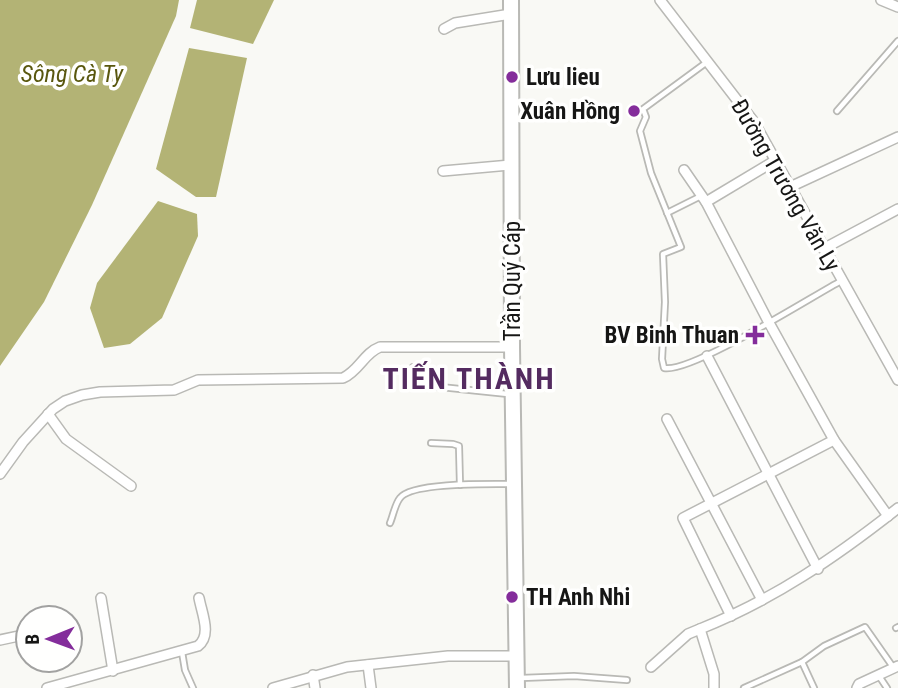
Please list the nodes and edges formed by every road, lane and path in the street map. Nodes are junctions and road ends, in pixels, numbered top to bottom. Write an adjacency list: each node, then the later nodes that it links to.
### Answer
1 (660, 0): 7 (street, Đường Trương Văn Ly)
2 (881, 0): 4 (street)
3 (511, 7): 5 (street); 11 (main road, Trần Quý Cáp)
4 (898, 7)
5 (444, 29)
6 (898, 41): 8 (lane)
7 (708, 62): 10 (street, Đường Trương Văn Ly); 17 (lane)
8 (837, 111)
9 (898, 137): 14 (street)
10 (776, 160): 14 (street, Đường Trương Văn Ly); 15 (street)
11 (511, 165): 13 (street); 21 (main road, Trần Quý Cáp)
12 (684, 170): 15 (street)
13 (443, 171)
14 (790, 187): 18 (street, Đường Trương Văn Ly)
15 (704, 199): 17 (lane); 20 (street)
16 (898, 209): 18 (street)
17 (667, 213): 22 (lane)
18 (823, 249): 19 (street, Đường Trương Văn Ly)
19 (841, 281): 20 (lane); 24 (street, Đường Trương Văn Ly)
20 (768, 321): 22 (lane); 28 (street)
21 (512, 347): 25 (main road, Trần Quý Cáp); 26 (street)
22 (707, 356): 30 (street)
23 (413, 367): 25 (lane)
24 (898, 380)
25 (513, 394): 32 (main road, Trần Quý Cáp)
26 (48, 414): 31 (street); 34 (street)
27 (667, 419): 35 (street)
28 (834, 440): 30 (street); 37 (street)
29 (432, 443): 33 (lane)
30 (767, 473): 35 (street); 39 (street)
31 (0, 474)
32 (514, 484): 33 (lane); 46 (main road, Trần Quý Cáp)
33 (460, 485): 38 (lane)
34 (131, 486)
35 (712, 503): 42 (street); 43 (street)
36 (898, 508): 37 (street)
37 (888, 516): 39 (street)
38 (390, 523)
39 (818, 569): 42 (street)
40 (101, 598): 51 (street)
41 (199, 598): 45 (street)
42 (762, 600): 43 (street)
43 (731, 617): 44 (street)
44 (699, 629): 49 (street); 62 (street)
45 (182, 652): 51 (street); 58 (lane)
46 (516, 656): 48 (street); 55 (main road, Trần Quý Cáp)
47 (802, 662): 50 (lane); 63 (lane); 64 (lane)
48 (368, 664): 52 (street); 61 (street)
49 (651, 667)
50 (896, 667): 53 (street)
51 (113, 671): 56 (street)
52 (313, 675): 59 (street); 60 (street)
53 (878, 675): 65 (street); 66 (lane)
54 (627, 680): 55 (lane)
55 (517, 683)
56 (68, 685): 57 (street)
57 (47, 688)
58 (193, 688)
59 (273, 688)
60 (315, 688)
61 (371, 688)
62 (714, 688)
63 (744, 688)
64 (814, 688)
65 (856, 688)
66 (887, 688)

